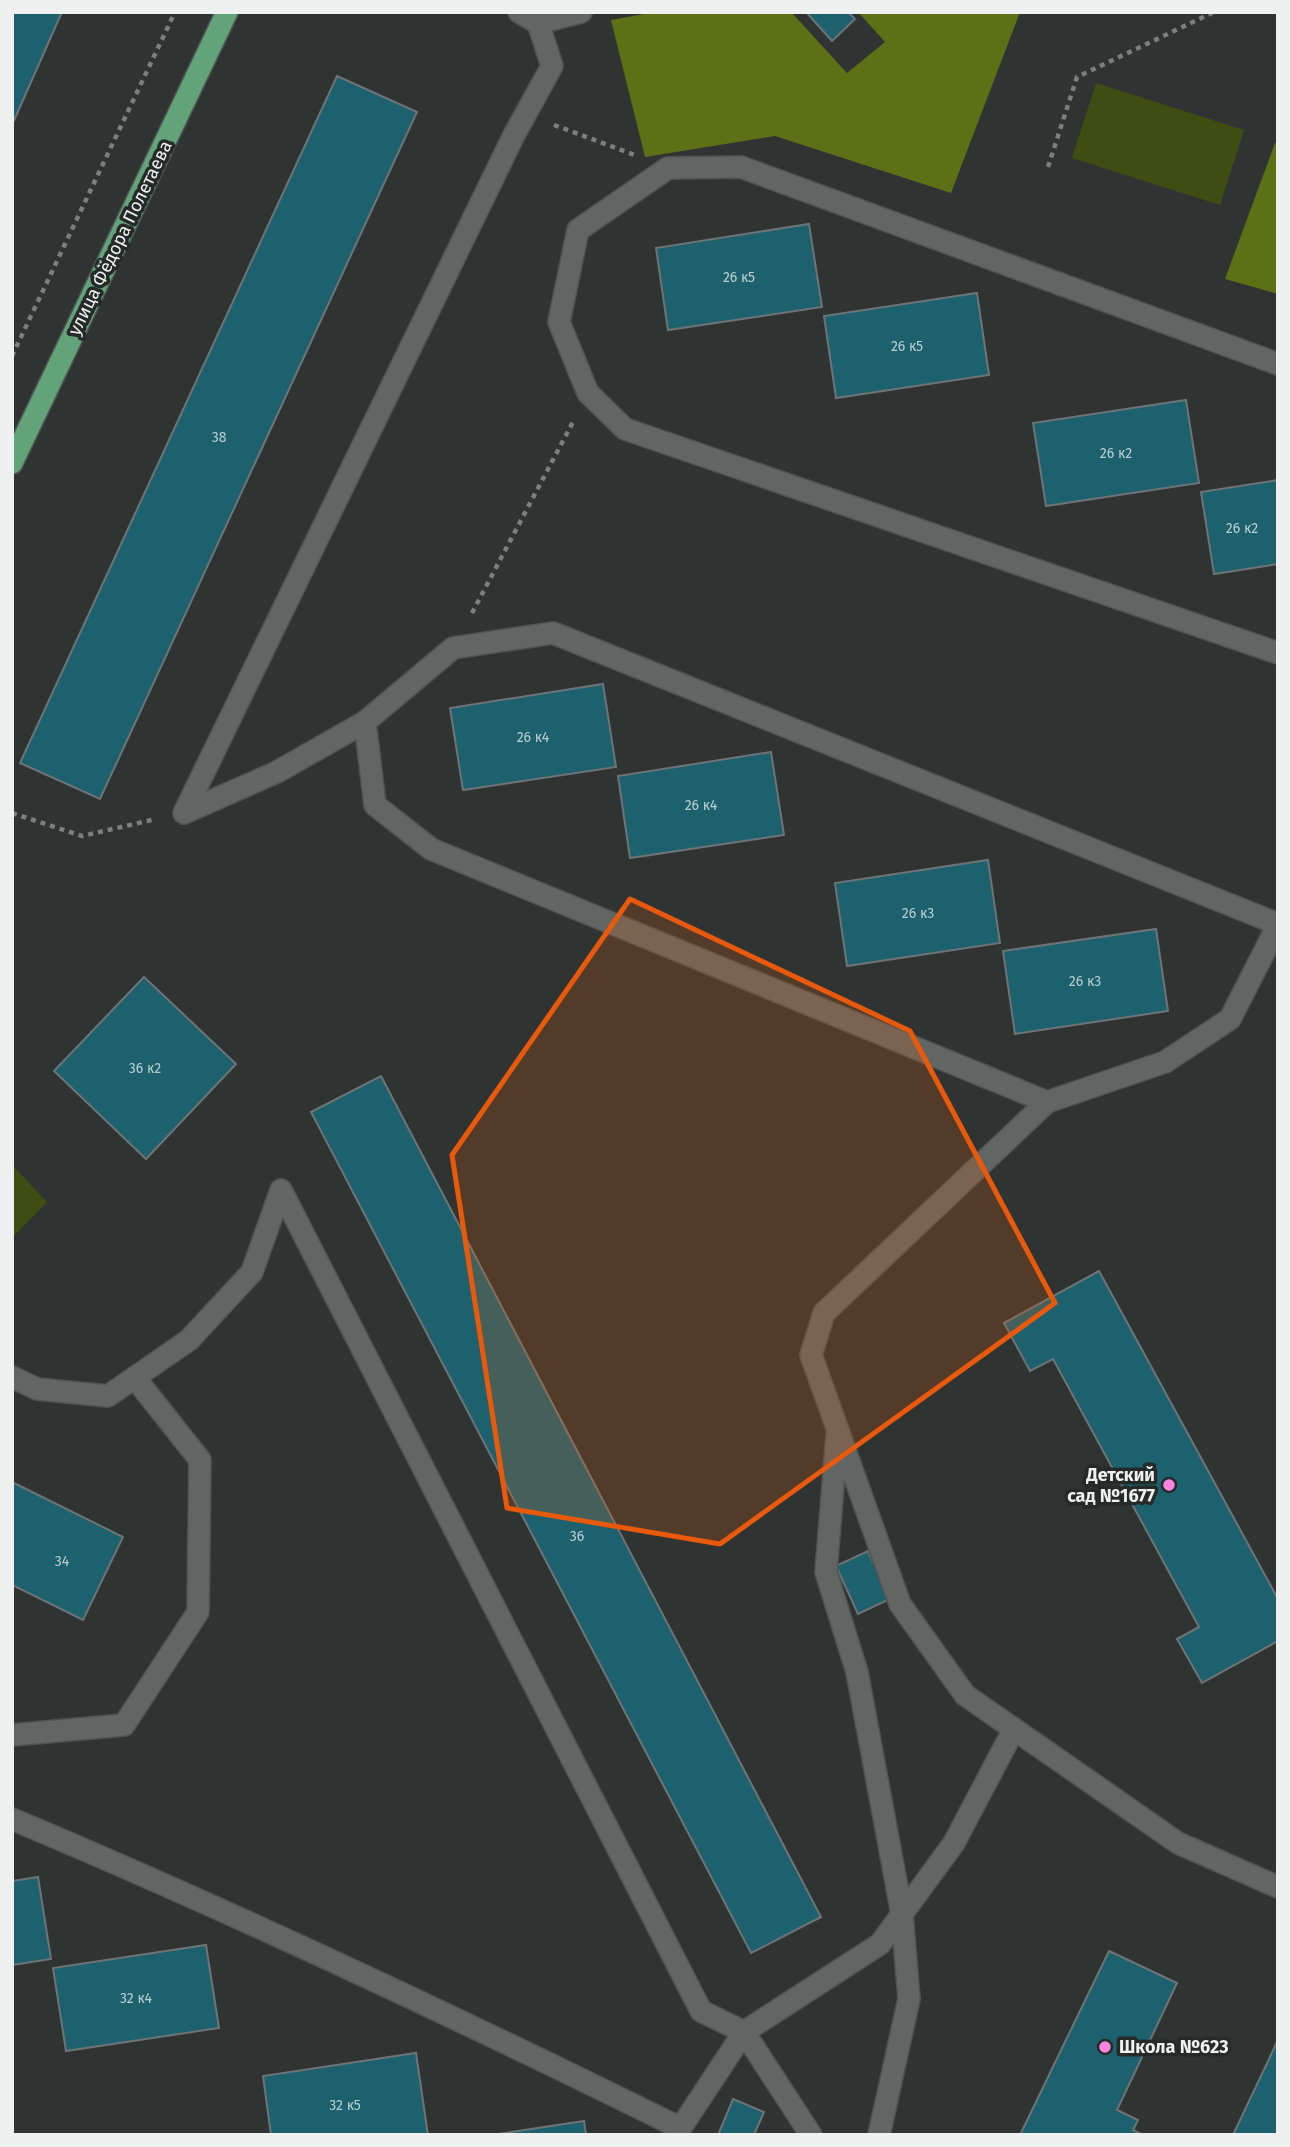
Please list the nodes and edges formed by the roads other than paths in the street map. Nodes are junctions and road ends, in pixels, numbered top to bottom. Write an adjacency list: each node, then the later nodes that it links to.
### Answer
1 (227, 12): 5 (main road, улица Фёдора Полетаева)
2 (581, 12): 3 (lane)
3 (528, 17): 7 (lane)
4 (1278, 364): 6 (lane)
5 (12, 463)
6 (1278, 653)
7 (365, 722): 8 (lane); 9 (lane)
8 (1278, 925): 9 (lane)
9 (1047, 1102): 12 (lane)
10 (12, 1377): 11 (lane)
11 (135, 1378): 14 (lane); 18 (lane)
12 (838, 1429): 13 (lane); 17 (lane)
13 (1014, 1728): 16 (lane); 17 (lane)
14 (12, 1735)
15 (12, 1819): 19 (lane)
16 (1278, 1887)
17 (902, 1914): 18 (lane); 21 (lane)
18 (744, 2032): 19 (lane); 20 (lane)
19 (678, 2131)
20 (811, 2135)
21 (879, 2135)

